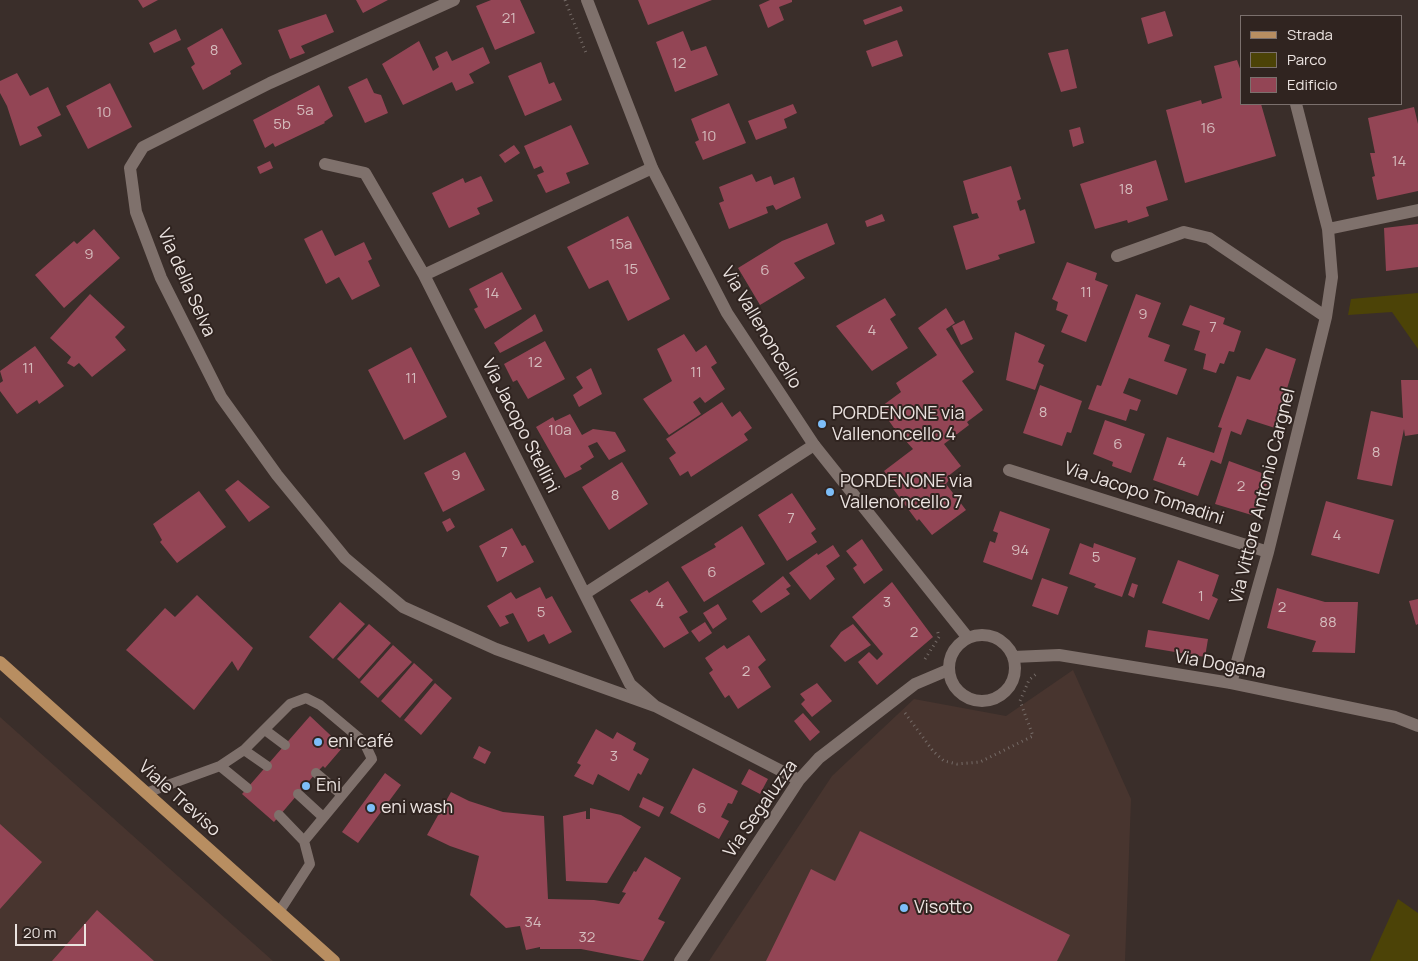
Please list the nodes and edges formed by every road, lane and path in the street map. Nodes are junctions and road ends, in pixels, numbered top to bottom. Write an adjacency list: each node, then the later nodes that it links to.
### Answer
1 (454, 0): 19 (street, Via della Selva)
2 (565, 0): 4 (path)
3 (587, 0): 7 (street, Via Vallenoncello)
4 (587, 55)
5 (1296, 105): 9 (street, Via Vittore Antonio Cargnel)
6 (325, 164): 11 (street, Via Jacopo Stellini)
7 (652, 168): 11 (street); 13 (street, Via Vallenoncello)
8 (1418, 210): 9 (street)
9 (1328, 229): 12 (street, Via Vittore Antonio Cargnel)
10 (1117, 256): 12 (street)
11 (424, 275): 16 (street, Via Jacopo Stellini)
12 (1326, 317): 15 (street, Via Vittore Antonio Cargnel)
13 (814, 445): 16 (street); 18 (street, Via Vallenoncello)
14 (1009, 470): 15 (street, Via Jacopo Tomadini)
15 (1268, 552): 25 (street, Via Vittore Antonio Cargnel)
16 (586, 593): 27 (street, Via Jacopo Stellini)
17 (937, 628): 22 (path)
18 (968, 638): 20 (street); 24 (street)
19 (496, 649): 27 (street, Via Jacopo Stellini)
20 (1013, 657): 24 (street); 25 (street, Via Dogana)
21 (0, 662): 37 (main road, Viale Treviso)
22 (920, 666)
23 (1043, 668): 26 (path)
24 (948, 670): 26 (street, Via Segaluzza)
25 (1230, 683): 28 (street, Via Dogana)
26 (894, 700): 35 (street, Via Segaluzza)
27 (655, 706): 35 (street, Via Jacopo Stellini)
28 (1418, 726)
29 (265, 730): 30 (lane); 31 (lane); 39 (lane)
30 (285, 745)
31 (244, 750): 32 (lane); 33 (lane)
32 (220, 766): 36 (lane); 37 (lane)
33 (267, 766)
34 (316, 773): 39 (lane)
35 (799, 780): 45 (street, Via Segaluzza)
36 (247, 788)
37 (146, 793): 43 (main road, Viale Treviso)
38 (298, 794): 41 (lane)
39 (342, 795): 41 (lane)
40 (279, 816): 42 (lane)
41 (323, 817): 42 (lane)
42 (304, 841): 43 (lane)
43 (279, 912): 44 (main road, Viale Treviso)
44 (334, 961)
45 (680, 961)

